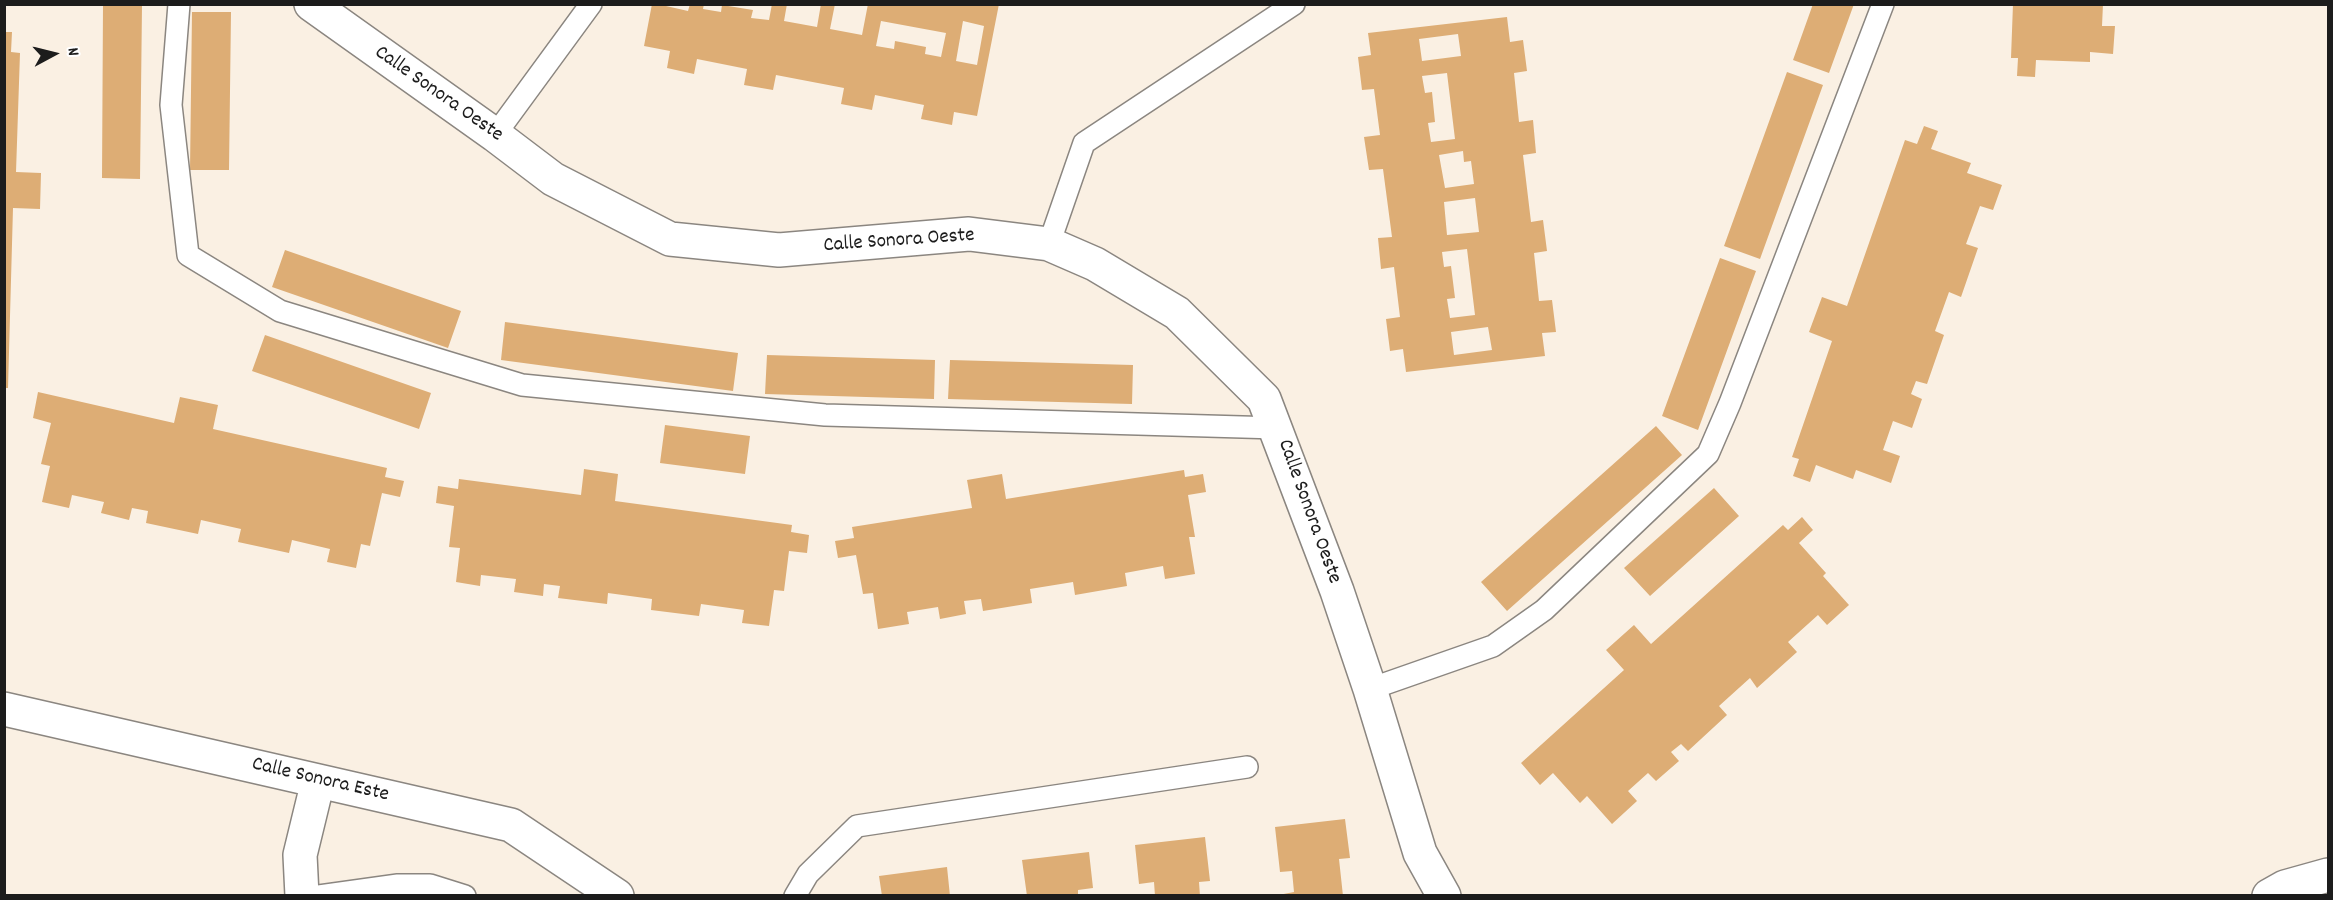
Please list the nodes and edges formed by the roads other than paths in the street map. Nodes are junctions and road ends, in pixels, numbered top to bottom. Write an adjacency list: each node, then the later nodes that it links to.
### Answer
1 (179, 4): 8 (lane)
2 (311, 4): 6 (street, Calle Sonora Oeste)
3 (591, 4): 6 (lane)
4 (1294, 4): 7 (lane)
5 (1883, 4): 9 (lane)
6 (495, 135): 7 (street, Calle Sonora Oeste)
7 (1048, 244): 8 (street, Calle Sonora Oeste)
8 (1276, 428): 9 (street, Calle Sonora Oeste)
9 (1371, 689): 19 (street, Calle Sonora Oeste)
10 (4, 709): 12 (street, Calle Sonora Este)
11 (1247, 767): 18 (lane)
12 (318, 781): 14 (street); 17 (street, Calle Sonora Este)
13 (2328, 875): 20 (street)
14 (302, 896)
15 (319, 896): 16 (lane)
16 (465, 896)
17 (617, 896)
18 (795, 896)
19 (1444, 896)
20 (2269, 896)

